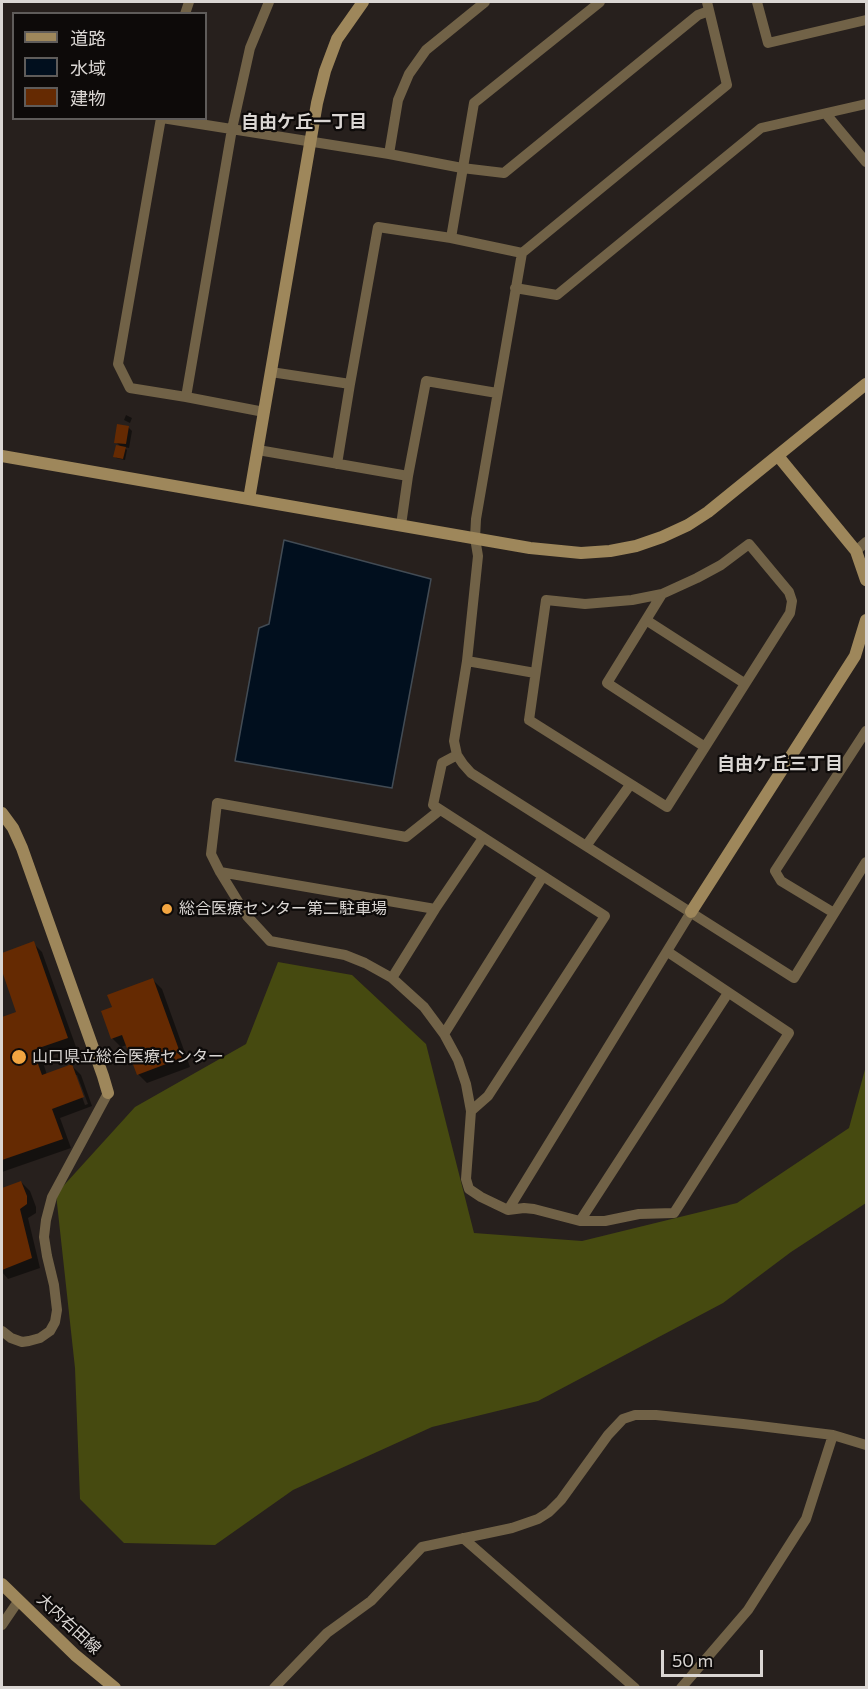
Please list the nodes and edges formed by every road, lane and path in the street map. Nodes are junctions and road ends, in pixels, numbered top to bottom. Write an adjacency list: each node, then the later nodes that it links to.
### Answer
1 (269, 2): 12 (street)
2 (363, 2): 13 (street)
3 (485, 2): 14 (street)
4 (600, 2): 16 (street)
5 (757, 2): 7 (street)
6 (708, 7): 16 (street); 18 (street)
7 (867, 20)
8 (867, 104): 9 (street)
9 (826, 114): 15 (street); 19 (street)
10 (162, 120): 24 (street)
11 (175, 120): 12 (street)
12 (232, 129): 13 (street); 24 (street)
13 (310, 143): 14 (street); 20 (street)
14 (389, 154): 16 (street)
15 (867, 162)
16 (462, 168): 17 (street)
17 (451, 238): 18 (street); 21 (street)
18 (522, 253): 19 (street)
19 (515, 288): 23 (street)
20 (271, 372): 21 (street); 25 (street)
21 (351, 384): 29 (street)
22 (867, 384): 28 (street)
23 (497, 393): 30 (street); 33 (street)
24 (186, 397): 25 (street)
25 (264, 412): 26 (street)
26 (258, 450): 29 (street); 31 (street)
27 (2, 456): 31 (street)
28 (778, 456): 33 (street); 35 (street)
29 (337, 464): 30 (street)
30 (408, 476): 32 (street)
31 (249, 499): 32 (street)
32 (400, 525): 33 (street)
33 (475, 538): 40 (street)
34 (867, 542): 35 (street)
35 (856, 551): 36 (street)
36 (867, 580)
37 (662, 594): 38 (street); 41 (street); 42 (street)
38 (646, 620): 42 (street); 44 (street)
39 (867, 620): 55 (street)
40 (467, 661): 41 (street); 45 (street)
41 (535, 673): 46 (street)
42 (744, 683): 44 (street)
43 (867, 731): 56 (street)
44 (705, 747): 46 (street)
45 (457, 755): 47 (street); 50 (street)
46 (630, 785): 50 (street)
47 (440, 810): 49 (street); 52 (street)
48 (2, 813): 61 (street)
49 (483, 838): 53 (street); 54 (street)
50 (586, 846): 55 (street)
51 (867, 861): 56 (street)
52 (220, 872): 54 (street); 58 (street)
53 (543, 876): 60 (street); 62 (street)
54 (435, 909): 58 (street)
55 (692, 912): 56 (street); 57 (street)
56 (834, 913)
57 (668, 952): 59 (street); 63 (street)
58 (392, 978): 60 (street)
59 (728, 993): 64 (street); 64 (street)
60 (444, 1034): 62 (street)
61 (108, 1093): 65 (street)
62 (471, 1111): 63 (street)
63 (508, 1210): 64 (street)
64 (580, 1221)
65 (2, 1331)
66 (832, 1436): 67 (street); 68 (street); 75 (street)
67 (867, 1445)
68 (463, 1538): 73 (street); 74 (street)
69 (2, 1584): 70 (street, 大内右田線)
70 (19, 1600): 71 (street); 72 (street, 大内右田線)
71 (2, 1625)
72 (115, 1688)
73 (274, 1688)
74 (635, 1688)
75 (681, 1688)

